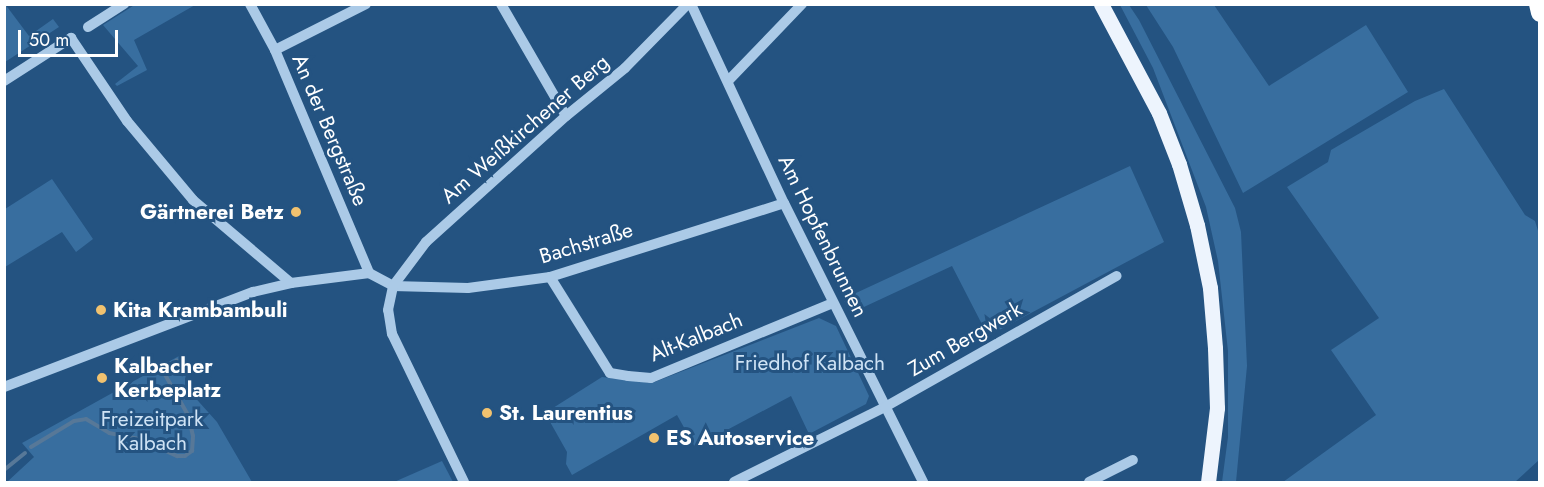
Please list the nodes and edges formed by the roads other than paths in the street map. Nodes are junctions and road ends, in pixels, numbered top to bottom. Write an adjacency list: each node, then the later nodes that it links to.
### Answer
1 (124, 4): 10 (street)
2 (250, 4): 11 (street, An der Bergstraße)
3 (366, 4): 11 (street)
4 (501, 4): 14 (street)
5 (689, 4): 13 (street, Am Hopfenbrunnen); 14 (street, Am Weißkirchener Berg)
6 (802, 4): 13 (street)
7 (1101, 4): 29 (main road)
8 (1538, 4): 9 (highway)
9 (1539, 13)
10 (88, 27)
11 (275, 50): 16 (street, An der Bergstraße)
12 (4, 81): 19 (street)
13 (728, 81): 15 (street, Am Hopfenbrunnen)
14 (566, 116): 20 (street, Am Weißkirchener Berg)
15 (784, 203): 18 (street, Bachstraße); 21 (street, Am Hopfenbrunnen)
16 (369, 273): 19 (street); 20 (street)
17 (1117, 276): 23 (street, Zum Bergwerk)
18 (550, 277): 20 (street, Bachstraße); 21 (street, Alt-Kalbach)
19 (291, 283): 22 (street)
20 (393, 286): 25 (street)
21 (833, 303): 23 (street, Am Hopfenbrunnen)
22 (4, 387)
23 (885, 407): 26 (street, Zum Bergwerk); 27 (street, Am Hopfenbrunnen)
24 (1133, 460): 28 (street)
25 (464, 483)
26 (734, 483)
27 (923, 483)
28 (1089, 483)
29 (1208, 483)

